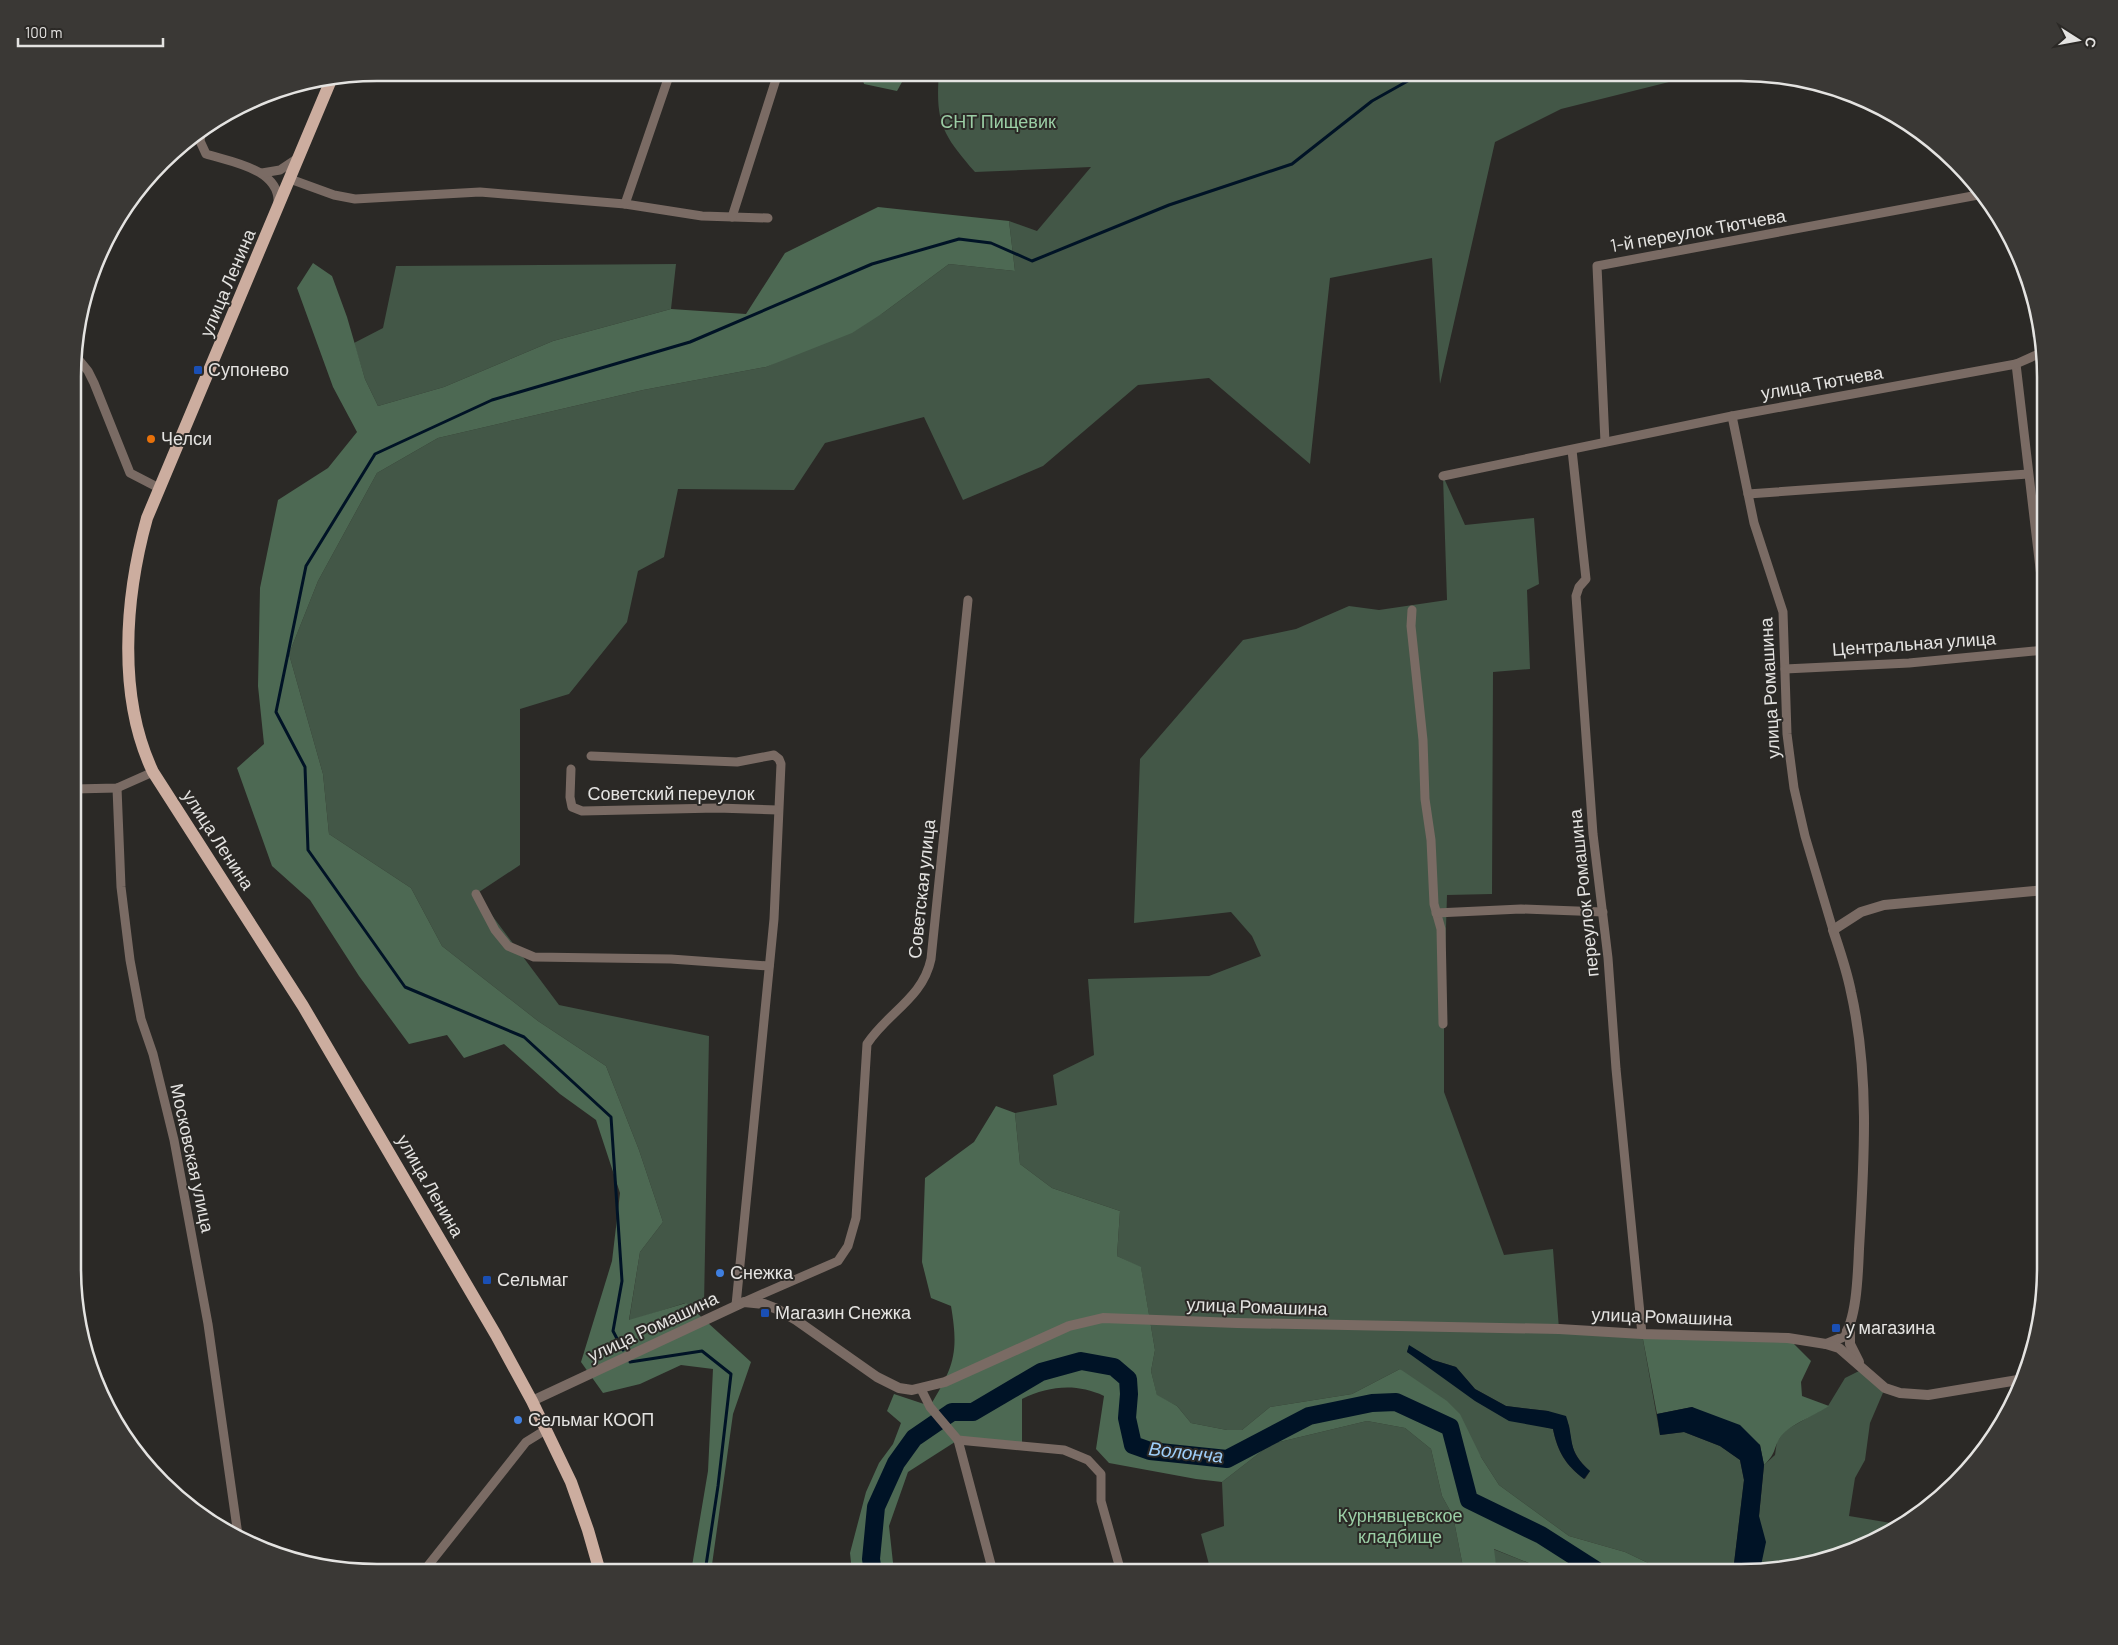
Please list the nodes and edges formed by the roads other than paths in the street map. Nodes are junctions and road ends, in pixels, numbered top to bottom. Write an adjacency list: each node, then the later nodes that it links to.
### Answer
1 (667, 81): 9 (street)
2 (775, 81): 11 (street)
3 (329, 86): 5 (main road, улица Ленина)
4 (200, 141): 6 (street)
5 (299, 155): 6 (street); 7 (main road, улица Ленина)
6 (262, 174): 10 (street)
7 (290, 178): 9 (street); 10 (main road, улица Ленина)
8 (1975, 197): 17 (street, 1-й переулок Тютчева)
9 (626, 204): 11 (street)
10 (276, 213): 21 (main road, улица Ленина)
11 (732, 217): 12 (street)
12 (768, 218)
13 (2036, 355): 15 (street, улица Тютчева)
14 (82, 364): 21 (street)
15 (2016, 364): 16 (street, улица Тютчева); 19 (street)
16 (1732, 416): 17 (street, улица Тютчева); 22 (street, улица Ромашина)
17 (1605, 442): 18 (street, улица Тютчева)
18 (1572, 450): 20 (street, улица Тютчева); 36 (street, переулок Ромашина)
19 (2028, 474): 22 (street); 23 (street)
20 (1443, 476)
21 (159, 488): 30 (main road, улица Ленина)
22 (1748, 494): 27 (street, улица Ромашина)
23 (2037, 547)
24 (968, 600): 41 (street, Советская улица)
25 (1412, 610): 37 (street)
26 (2037, 651): 27 (street, Центральная улица)
27 (1785, 669): 38 (street, улица Ромашина)
28 (591, 756): 33 (street)
29 (571, 769): 33 (street, Советский переулок)
30 (153, 772): 31 (street); 48 (main road, улица Ленина)
31 (117, 788): 32 (street); 51 (street, Московская улица)
32 (81, 789)
33 (778, 810): 39 (street)
34 (2037, 891): 38 (street)
35 (476, 894): 39 (street)
36 (1603, 912): 37 (street); 43 (street, переулок Ромашина)
37 (1436, 913): 40 (street)
38 (1833, 930): 42 (street)
39 (769, 966): 41 (street)
40 (1443, 1024)
41 (740, 1303): 47 (street, улица Ромашина); 48 (street, улица Ромашина)
42 (1851, 1318): 44 (street); 45 (street)
43 (1642, 1334): 44 (street, улица Ромашина); 47 (street, улица Ромашина)
44 (1826, 1344): 45 (street, улица Ромашина)
45 (1863, 1369): 46 (street, улица Ромашина)
46 (2015, 1380)
47 (921, 1389): 50 (street)
48 (532, 1401): 49 (main road, улица Ленина)
49 (547, 1429): 52 (street); 53 (main road, улица Ленина)
50 (958, 1440): 54 (street); 55 (street)
51 (237, 1528)
52 (429, 1564)
53 (598, 1564)
54 (990, 1564)
55 (1119, 1564)

